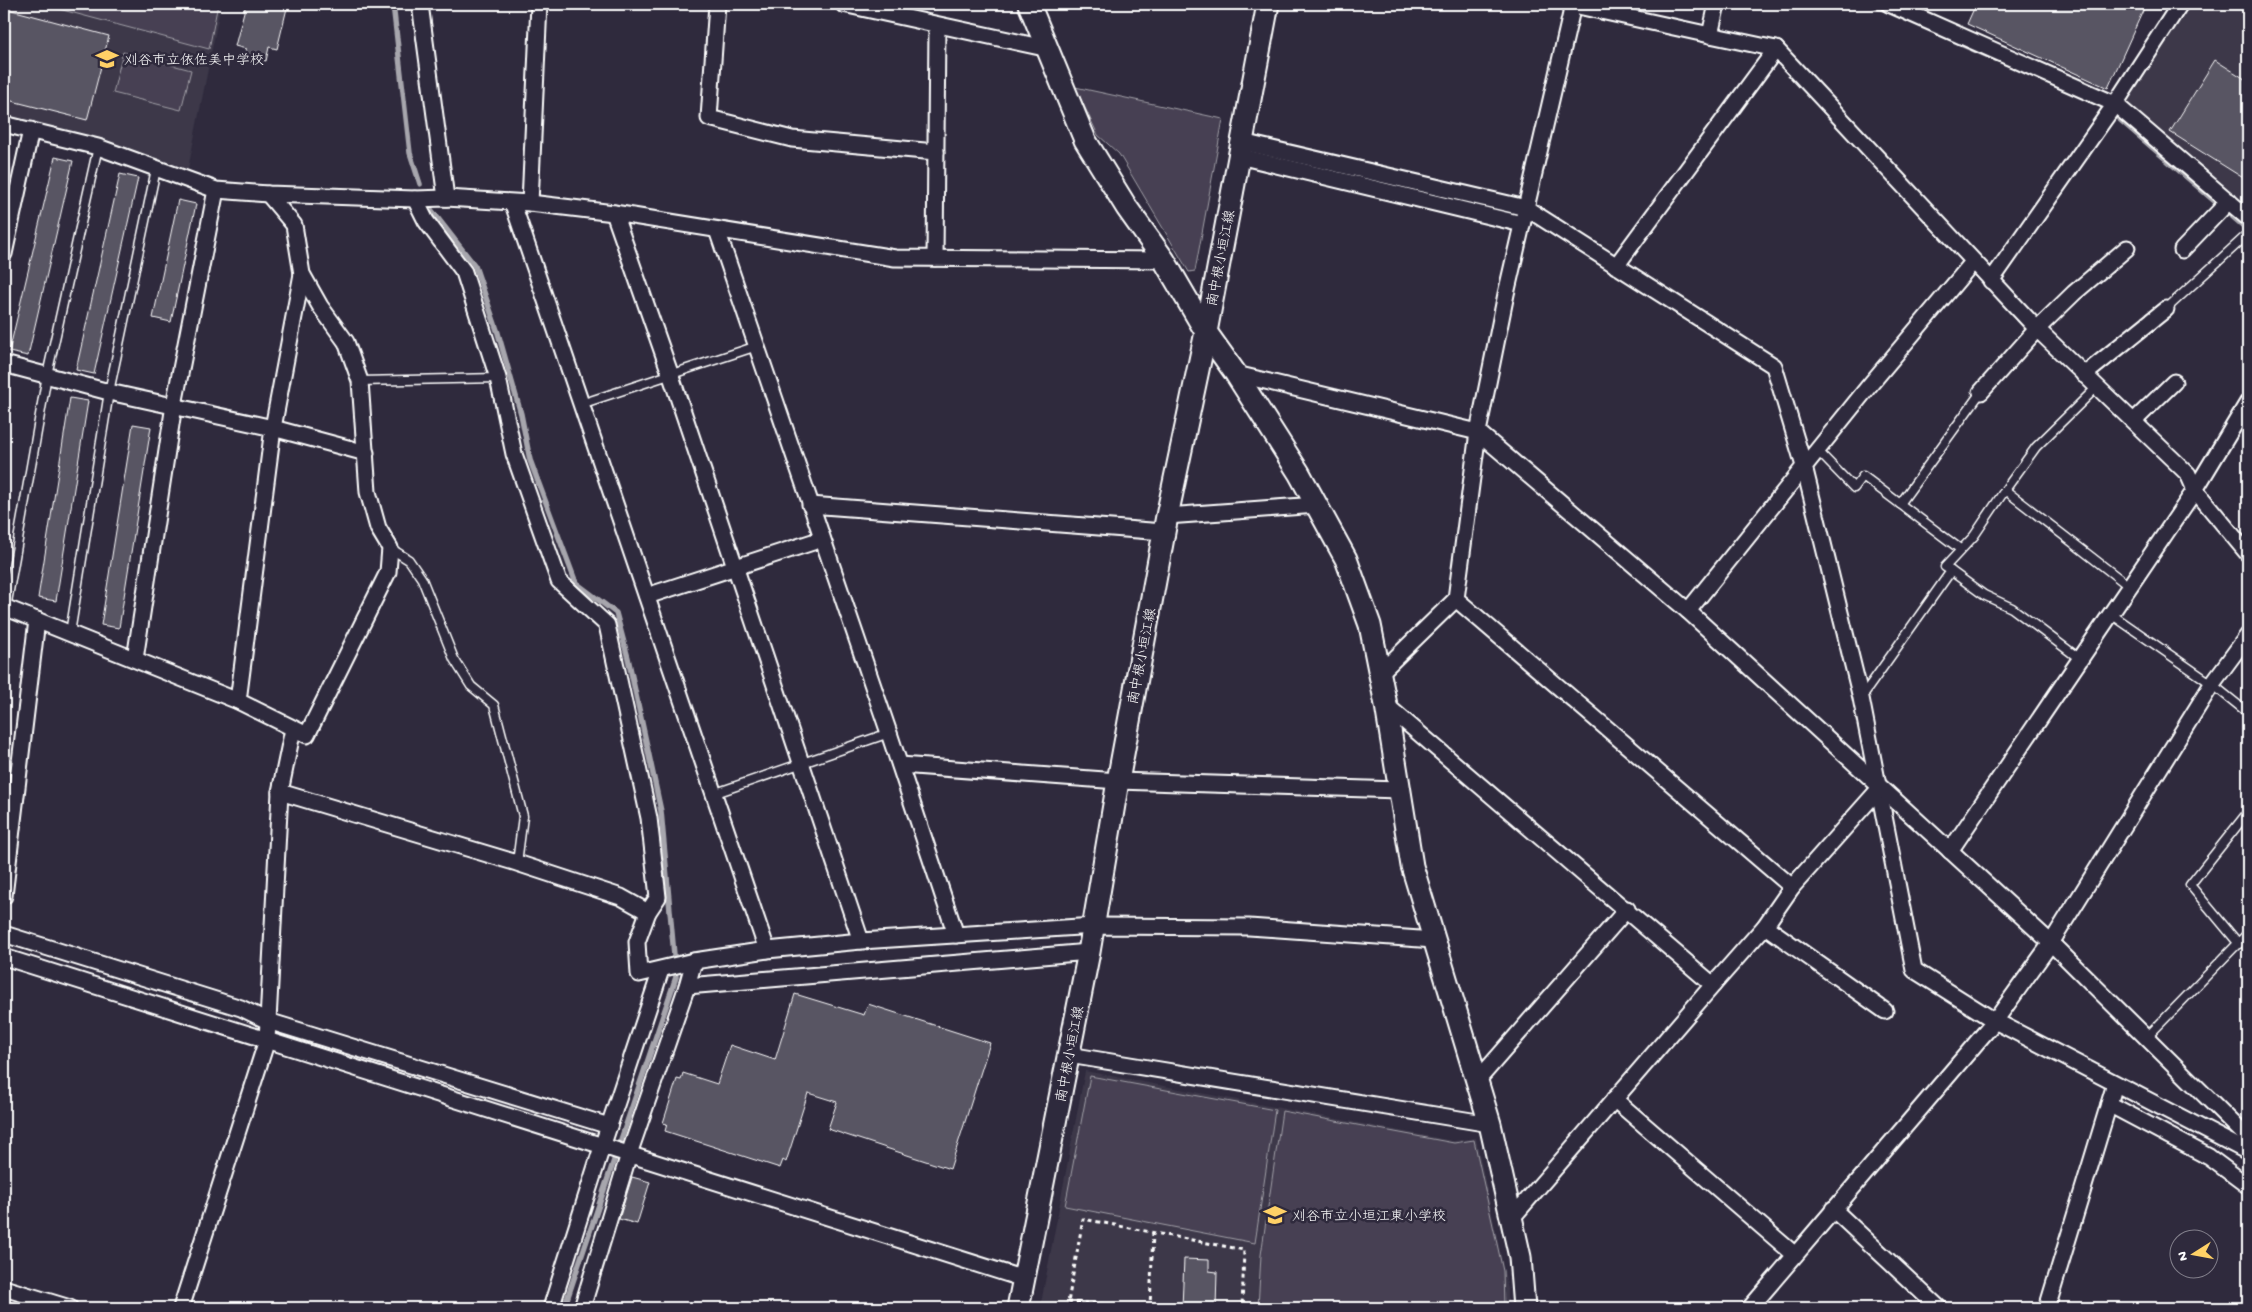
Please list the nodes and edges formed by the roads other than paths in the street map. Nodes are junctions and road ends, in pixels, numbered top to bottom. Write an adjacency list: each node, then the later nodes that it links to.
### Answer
1 (420, 4): 24 (street)
2 (539, 4): 27 (street)
3 (717, 4): 20 (street)
4 (843, 4): 11 (street)
5 (1029, 4): 13 (street)
6 (1268, 4): 19 (street, 南中根小垣江線)
7 (1571, 4): 12 (street); 29 (street)
8 (1717, 4): 12 (street)
9 (1889, 4): 15 (street)
10 (2180, 4): 15 (street)
11 (937, 26): 13 (street); 20 (street)
12 (1710, 35): 14 (street)
13 (1049, 49): 40 (street)
14 (1776, 49): 41 (street); 42 (street)
15 (2115, 104): 26 (street); 44 (street)
16 (4, 124): 17 (street)
17 (31, 130): 18 (street); 33 (street)
18 (98, 147): 21 (street); 52 (lane)
19 (1240, 149): 29 (street); 32 (street); 47 (street, 南中根小垣江線)
20 (936, 152): 39 (street)
21 (156, 168): 22 (street); 58 (lane)
22 (216, 190): 23 (street); 62 (street)
23 (268, 194): 25 (street); 43 (street)
24 (446, 198): 25 (street); 28 (street)
25 (414, 199): 54 (street)
26 (2228, 202): 31 (street); 37 (street)
27 (530, 203): 28 (street); 30 (street)
28 (513, 204): 61 (street)
29 (1526, 208): 32 (street); 42 (street)
30 (614, 213): 34 (street); 50 (street)
31 (2248, 218)
32 (1522, 224): 65 (street)
33 (6, 230): 38 (street)
34 (717, 230): 39 (street); 48 (street)
35 (2248, 234): 45 (lane)
36 (2127, 248): 46 (street)
37 (2182, 250)
38 (4, 254)
39 (935, 258): 40 (street)
40 (1164, 260): 47 (street)
41 (1973, 262): 44 (street); 66 (street)
42 (1616, 266): 68 (street)
43 (302, 274): 55 (street); 64 (street)
44 (1992, 281): 46 (street)
45 (2166, 308): 53 (street)
46 (2037, 329): 53 (street); 59 (street)
47 (1206, 332): 51 (street); 74 (street, 南中根小垣江線)
48 (757, 346): 50 (lane); 72 (street)
49 (4, 364): 52 (street)
50 (670, 373): 61 (lane); 79 (street)
51 (1236, 374): 65 (street); 73 (street)
52 (47, 375): 58 (street); 84 (lane)
53 (2084, 375): 57 (street)
54 (498, 378): 55 (lane); 113 (street)
55 (360, 381): 67 (street)
56 (2174, 382): 63 (street)
57 (2096, 388): 63 (street); 69 (lane)
58 (109, 392): 62 (street); 88 (lane)
59 (1981, 392): 71 (lane)
60 (2248, 402): 70 (street)
61 (581, 404): 82 (street)
62 (174, 405): 64 (street); 90 (street)
63 (2134, 421): 70 (street)
64 (273, 428): 67 (street); 95 (street)
65 (1478, 432): 83 (street); 85 (street)
66 (1817, 450): 68 (street); 71 (lane)
67 (366, 453): 76 (street)
68 (1804, 466): 85 (street); 94 (street)
69 (2004, 490): 77 (lane); 81 (lane)
70 (2195, 490): 78 (street); 81 (street)
71 (1900, 504): 77 (lane)
72 (810, 505): 74 (street); 75 (street)
73 (1317, 505): 74 (street); 92 (street)
74 (1166, 524): 102 (street, 南中根小垣江線)
75 (822, 539): 79 (street); 99 (street)
76 (390, 548): 98 (street); 109 (lane)
77 (1960, 549): 80 (lane)
78 (2248, 554)
79 (736, 568): 82 (street); 100 (street)
80 (1951, 571): 91 (lane); 94 (lane)
81 (2130, 587): 86 (street)
82 (647, 596): 106 (street)
83 (1456, 599): 92 (street); 110 (street)
84 (5, 608): 87 (street)
85 (1688, 611): 103 (street)
86 (2111, 614): 91 (street); 93 (lane)
87 (37, 620): 88 (street); 111 (street)
88 (70, 633): 90 (street)
89 (2248, 635): 93 (street)
90 (135, 659): 95 (street)
91 (2080, 659): 108 (street)
92 (1380, 673): 96 (street)
93 (2212, 684): 97 (lane); 121 (street)
94 (1861, 698): 103 (street)
95 (238, 701): 98 (street)
96 (1386, 705): 104 (street); 112 (street)
97 (2248, 713)
98 (293, 729): 105 (street)
99 (889, 733): 100 (lane); 101 (street)
100 (801, 763): 106 (lane); 120 (street)
101 (900, 765): 102 (street); 118 (street)
102 (1118, 781): 104 (street); 114 (street, 南中根小垣江線)
103 (1880, 788): 108 (street); 110 (street); 132 (street)
104 (1399, 790): 119 (street)
105 (280, 792): 109 (street); 131 (street)
106 (713, 794): 123 (street)
107 (2248, 812): 122 (lane)
108 (1950, 851): 121 (street)
109 (517, 864): 113 (street)
110 (1792, 887): 115 (street)
111 (4, 896)
112 (1627, 910): 128 (street); 136 (street)
113 (648, 912): 127 (street)
114 (1094, 926): 118 (street); 119 (street); 124 (street, 南中根小垣江線)
115 (1765, 926): 128 (street); 130 (street)
116 (4, 934): 131 (street)
117 (2248, 934): 122 (lane)
118 (956, 935): 120 (street)
119 (1434, 940): 136 (street)
120 (861, 941): 123 (street)
121 (2051, 943): 132 (street); 133 (street)
122 (2239, 944): 133 (lane)
123 (767, 950): 126 (street)
124 (1089, 952): 129 (street); 135 (street, 南中根小垣江線)
125 (4, 957): 134 (street)
126 (691, 962): 127 (street); 129 (street)
127 (662, 969): 141 (street)
128 (1713, 985): 138 (street)
129 (687, 986): 145 (street)
130 (1885, 1011)
131 (268, 1021): 134 (street); 141 (street)
132 (1994, 1021): 137 (street); 147 (street)
133 (2147, 1037): 142 (street)
134 (267, 1040): 143 (street); 153 (street)
135 (1069, 1055): 140 (street); 150 (street, 南中根小垣江線)
136 (1477, 1081): 140 (street)
137 (2115, 1084): 139 (street); 144 (street)
138 (1614, 1099): 148 (street); 149 (street)
139 (2109, 1104): 146 (street); 160 (street)
140 (1490, 1124): 148 (street)
141 (609, 1126): 143 (street)
142 (2248, 1138)
143 (603, 1147): 145 (street); 154 (street)
144 (2248, 1152)
145 (628, 1154): 150 (street); 155 (street)
146 (2248, 1186)
147 (1833, 1209): 149 (street); 159 (street)
148 (1512, 1218): 157 (street)
149 (1795, 1255): 158 (street)
150 (1024, 1279): 156 (street, 南中根小垣江線)
151 (4, 1288): 152 (street)
152 (70, 1308)
153 (181, 1308)
154 (551, 1308)
155 (582, 1308)
156 (1018, 1308)
157 (1524, 1308)
158 (1750, 1308)
159 (1939, 1308)
160 (2047, 1308)

